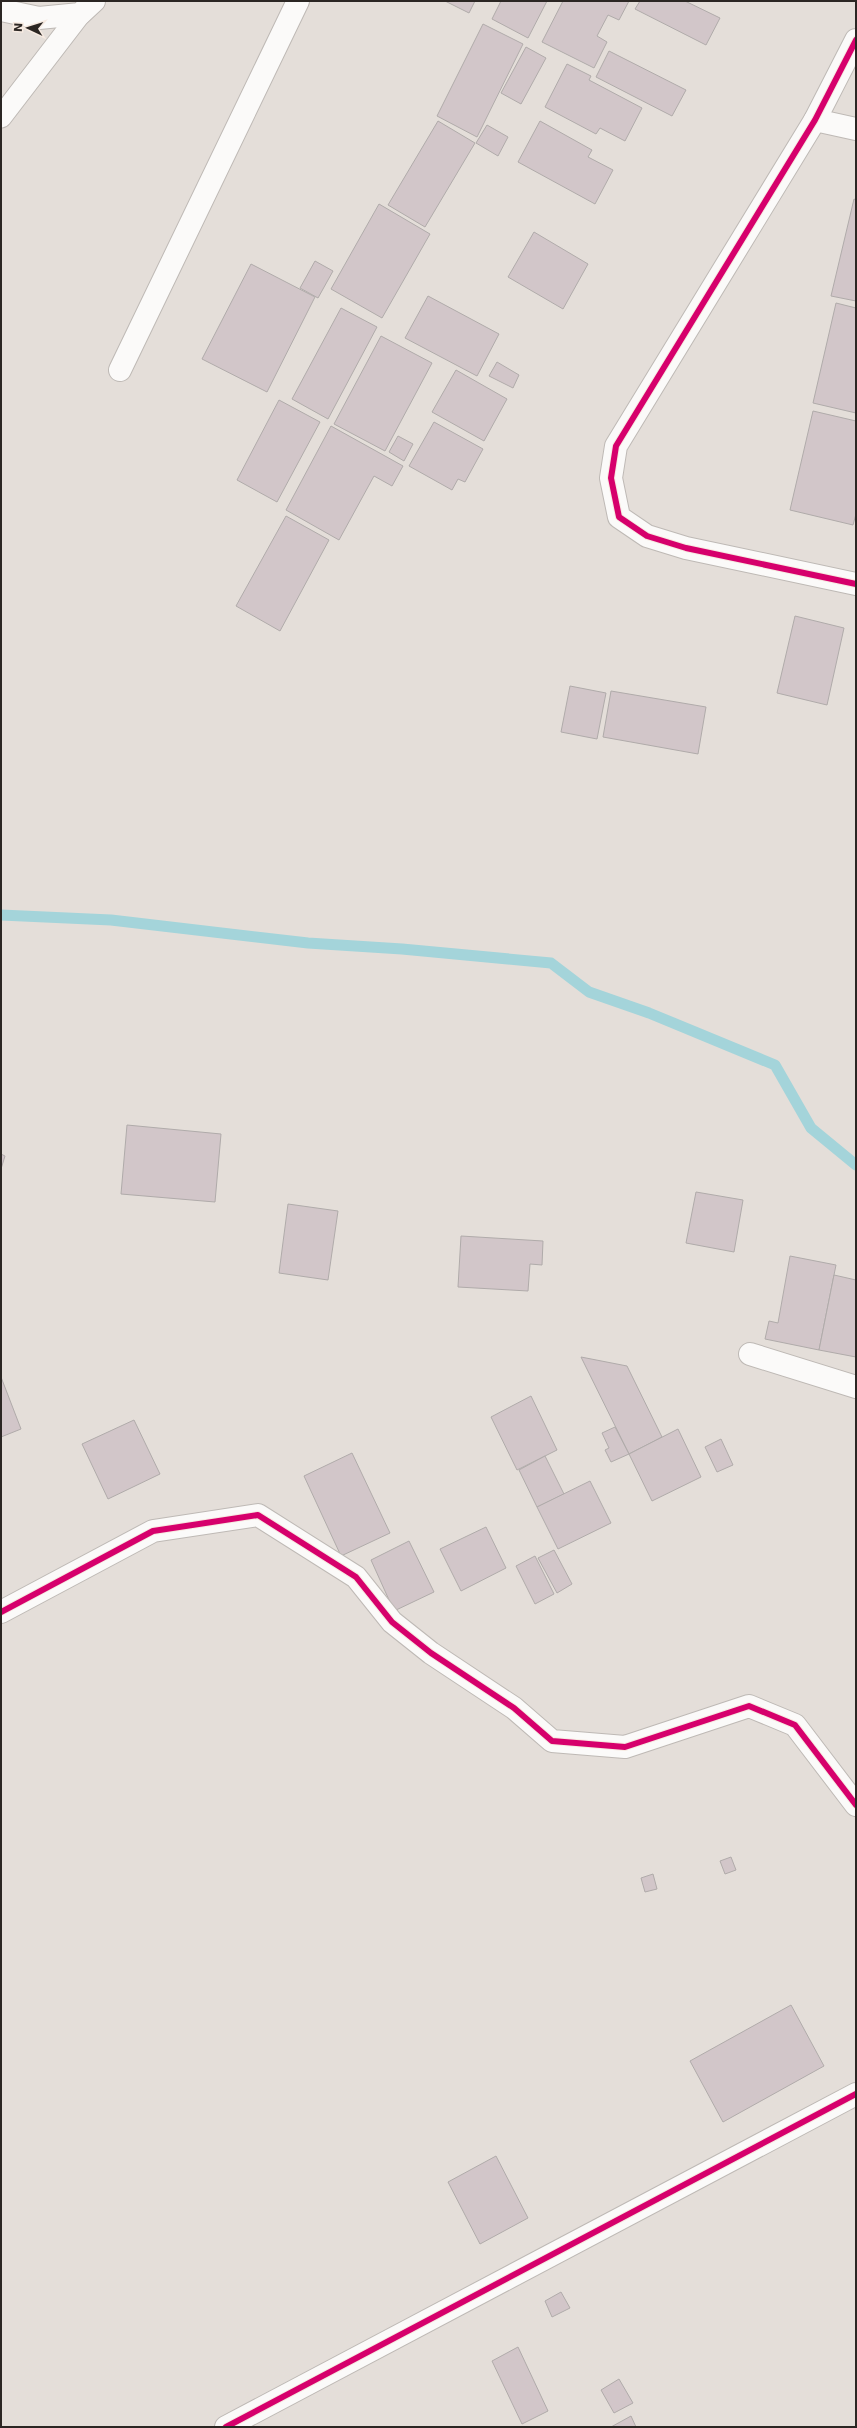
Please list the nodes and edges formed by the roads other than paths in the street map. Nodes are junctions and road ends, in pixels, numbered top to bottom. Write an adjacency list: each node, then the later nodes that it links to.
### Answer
1 (298, 1): 8 (street)
2 (87, 8): 3 (street); 5 (lane)
3 (1, 10)
4 (856, 40): 6 (street)
5 (1, 117)
6 (815, 120): 7 (street); 9 (street)
7 (856, 129)
8 (120, 370)
9 (856, 584)
10 (750, 1354): 11 (street)
11 (856, 1387)
12 (1, 1612): 13 (street)
13 (856, 1805)
14 (856, 2094): 15 (street)
15 (226, 2427)

